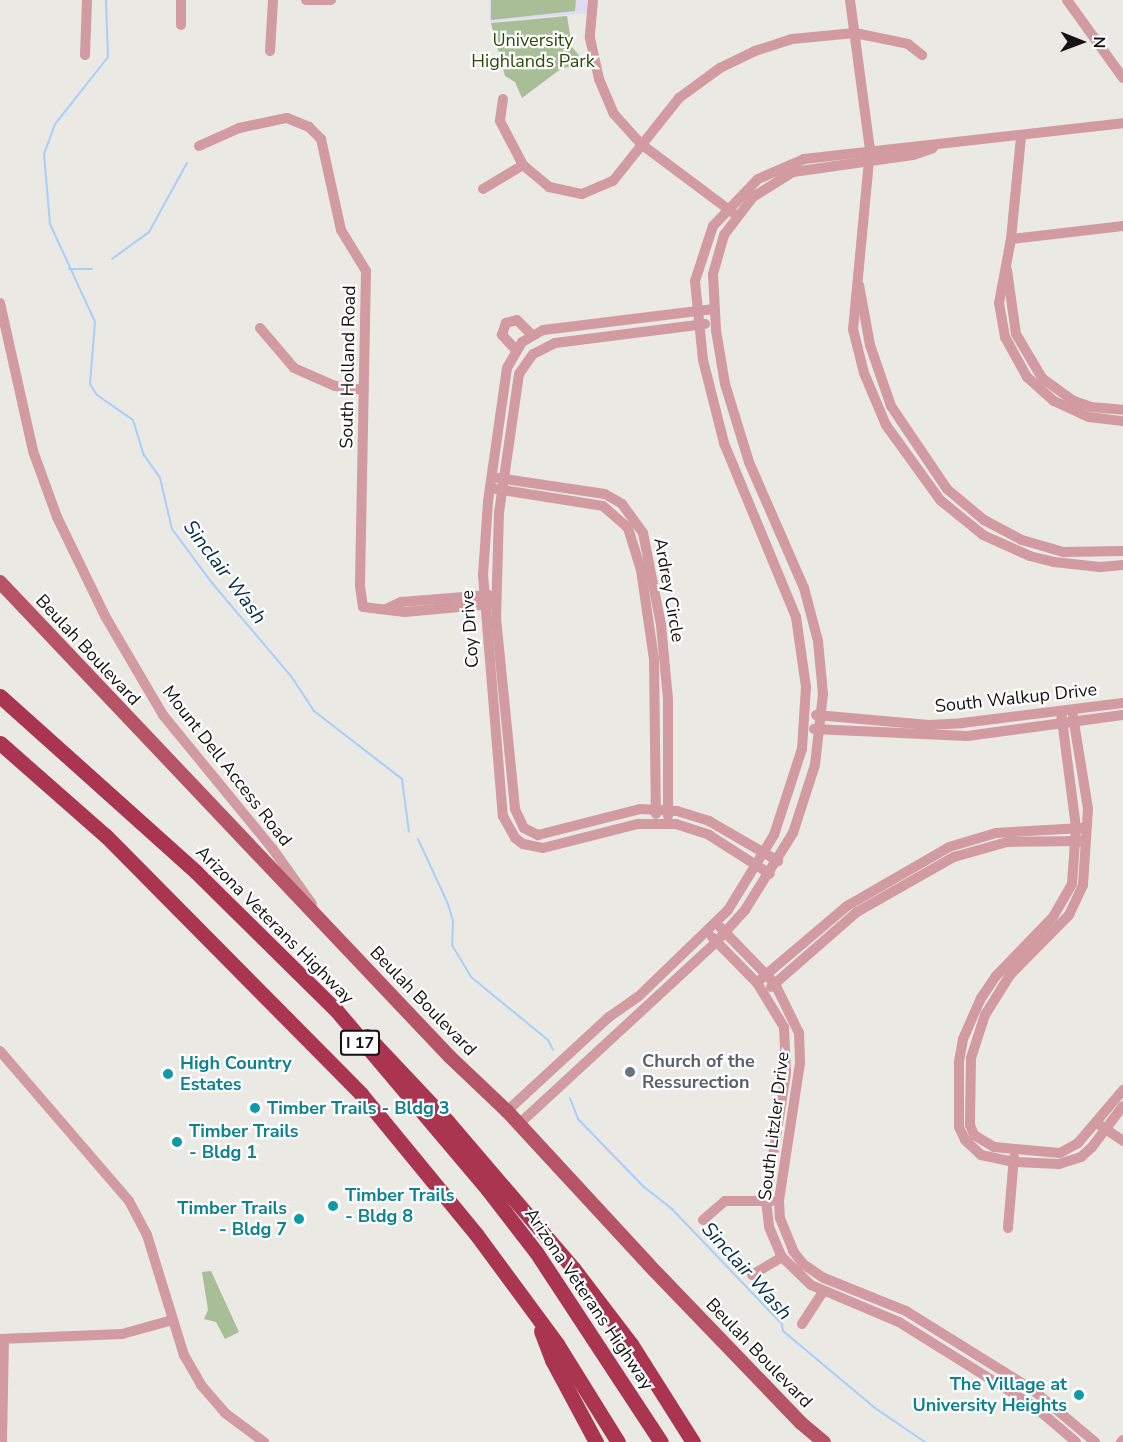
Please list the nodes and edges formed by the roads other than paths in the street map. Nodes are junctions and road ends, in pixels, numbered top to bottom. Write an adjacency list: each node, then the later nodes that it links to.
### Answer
1 (87, 0): 12 (street)
2 (181, 0): 9 (street)
3 (273, 0): 11 (street)
4 (306, 0): 5 (street)
5 (331, 0)
6 (593, 0): 18 (street)
7 (850, 0): 10 (street)
8 (1067, 0): 14 (street)
9 (181, 25)
10 (855, 33): 13 (street); 18 (street); 21 (street)
11 (270, 51)
12 (86, 55)
13 (922, 55)
14 (1123, 78)
15 (503, 99): 23 (street)
16 (1123, 123): 17 (street)
17 (1021, 137): 20 (street); 28 (street)
18 (641, 144): 23 (street); 25 (street)
19 (199, 146): 39 (street, South Holland Road)
20 (938, 147): 21 (street); 22 (street)
21 (870, 150): 22 (street); 25 (street)
22 (869, 162): 26 (street); 30 (street)
23 (523, 165): 24 (street)
24 (483, 189)
25 (727, 208): 26 (street); 33 (street)
26 (736, 215): 32 (street)
27 (1123, 226): 28 (street)
28 (1011, 239): 29 (street)
29 (1007, 270): 40 (street); 41 (street)
30 (859, 285): 44 (street); 45 (street)
31 (0, 303): 78 (street, Mount Dell Access Road)
32 (714, 309): 33 (street, Coy Drive); 34 (street)
33 (696, 311): 35 (street); 37 (street, Coy Drive)
34 (715, 323): 35 (street, Coy Drive); 56 (street)
35 (698, 325): 43 (street, Coy Drive); 54 (street)
36 (260, 328): 39 (street)
37 (532, 335): 38 (street, Coy Drive); 38 (street)
38 (516, 350): 42 (street, Coy Drive)
39 (364, 390): 50 (street, South Holland Road)
40 (1123, 410)
41 (1123, 421)
42 (491, 482): 43 (street, Ardrey Circle); 50 (street, Coy Drive)
43 (503, 484): 49 (street, Coy Drive); 62 (street, Ardrey Circle); 63 (street, Ardrey Circle)
44 (998, 528): 45 (street); 46 (street)
45 (992, 540): 47 (street)
46 (1123, 551)
47 (1123, 565)
48 (0, 582): 78 (main road, Beulah Boulevard)
49 (497, 599): 50 (street, South Holland Road); 67 (street, Coy Drive)
50 (483, 600): 70 (street, Coy Drive)
51 (0, 696): 84 (highway, Arizona Veterans Highway / I 17)
52 (1123, 703): 53 (street, South Walkup Drive)
53 (1066, 711): 56 (street, South Walkup Drive); 57 (street); 58 (street)
54 (806, 715): 56 (street, South Walkup Drive); 59 (street)
55 (1123, 715): 57 (street, South Walkup Drive)
56 (822, 716): 60 (street)
57 (1074, 722): 58 (street, South Walkup Drive); 66 (street)
58 (1063, 724): 60 (street, South Walkup Drive); 65 (street)
59 (805, 728): 60 (street, South Walkup Drive); 71 (street)
60 (820, 729): 72 (street)
61 (0, 743): 100 (highway, I 17)
62 (657, 808): 63 (street); 64 (street, Ardrey Circle); 67 (street)
63 (668, 810): 64 (street, Ardrey Circle); 71 (street)
64 (662, 823): 70 (street); 73 (street)
65 (1076, 828): 66 (street); 68 (street); 80 (street)
66 (1088, 828): 69 (street)
67 (531, 834): 70 (street)
68 (1076, 841): 69 (street); 82 (street); 92 (street)
69 (1088, 841): 92 (street)
70 (528, 846)
71 (764, 851): 72 (street); 73 (street)
72 (778, 861): 74 (street)
73 (756, 866): 74 (street); 75 (street)
74 (770, 874): 77 (street)
75 (716, 923): 76 (street); 77 (street, South Litzler Drive)
76 (708, 932): 79 (street, South Litzler Drive); 88 (street)
77 (725, 932): 79 (street); 80 (street, South Litzler Drive)
78 (336, 937): 88 (main road, Beulah Boulevard)
79 (717, 941): 81 (street, South Litzler Drive); 89 (street)
80 (766, 974): 81 (street); 82 (street, South Litzler Drive)
81 (757, 983): 83 (street, South Litzler Drive)
82 (775, 984): 83 (street); 94 (street, South Litzler Drive)
83 (765, 993): 93 (street, South Litzler Drive)
84 (336, 1010): 109 (highway, Arizona Veterans Highway / I 17); 110 (highway)
85 (0, 1051): 101 (street)
86 (1123, 1090): 90 (street)
87 (1123, 1106): 90 (street)
88 (507, 1111): 89 (main road, Beulah Boulevard)
89 (519, 1124): 111 (main road, Beulah Boulevard)
90 (1101, 1126): 91 (street); 92 (street)
91 (1123, 1142)
92 (1014, 1157): 96 (street)
93 (766, 1201): 94 (street); 95 (street); 97 (street, South Litzler Drive)
94 (779, 1201): 113 (street, South Litzler Drive)
95 (703, 1220)
96 (1008, 1228)
97 (782, 1257): 98 (street); 99 (street, South Litzler Drive)
98 (752, 1275)
99 (823, 1292): 102 (street); 112 (street, South Litzler Drive)
100 (536, 1317): 107 (highway); 108 (highway, I 17)
101 (173, 1320): 103 (street); 104 (street)
102 (802, 1324)
103 (2, 1340): 105 (street)
104 (248, 1437): 106 (street)
105 (2, 1442)
106 (264, 1442)
107 (596, 1442)
108 (618, 1442)
109 (661, 1442)
110 (693, 1442)
111 (824, 1442)
112 (1076, 1442)
113 (1095, 1442)

